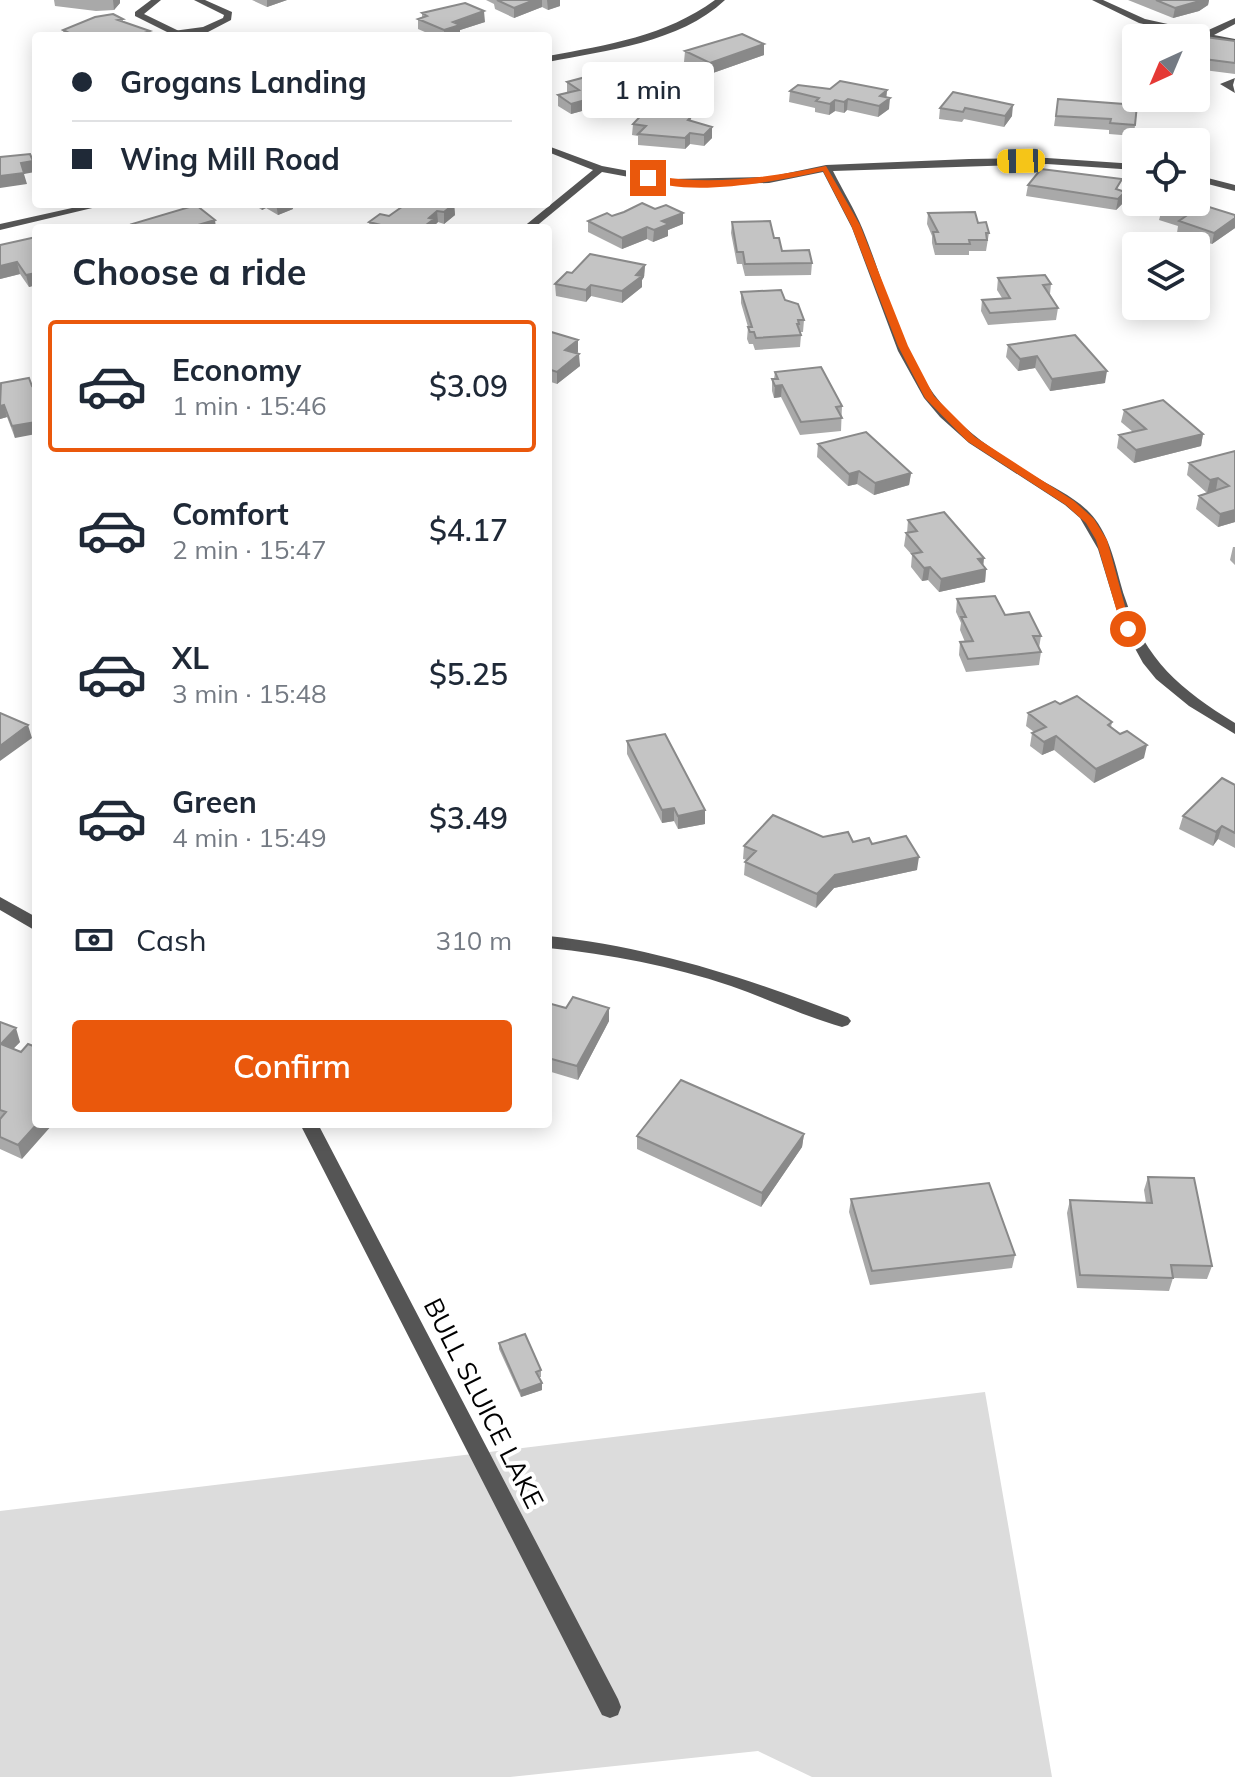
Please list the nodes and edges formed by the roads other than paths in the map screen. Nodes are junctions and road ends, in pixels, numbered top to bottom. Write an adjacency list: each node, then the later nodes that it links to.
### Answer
1 (157, 0): 7 (street)
2 (198, 0): 8 (street)
3 (721, 0): 12 (street)
4 (1096, 0): 6 (street)
5 (1235, 21): 9 (street)
6 (1156, 24)
7 (174, 32)
8 (186, 32)
9 (1210, 33)
10 (1210, 36): 11 (street)
11 (1235, 42)
12 (552, 58)
13 (1235, 81): 14 (street)
14 (1235, 90)
15 (552, 151): 18 (street)
16 (1122, 166): 17 (street)
17 (826, 168): 18 (street); 26 (street)
18 (600, 169): 22 (street)
19 (1210, 182): 20 (street)
20 (1235, 188)
21 (86, 208): 25 (street)
22 (552, 208)
23 (552, 208): 24 (street)
24 (532, 224)
25 (0, 227)
26 (1235, 729)
27 (0, 903): 28 (street)
28 (32, 923)
29 (552, 943): 30 (street)
30 (842, 1021)
31 (311, 1128): 32 (street, BULL SLUICE LAKE)
32 (610, 1707)

